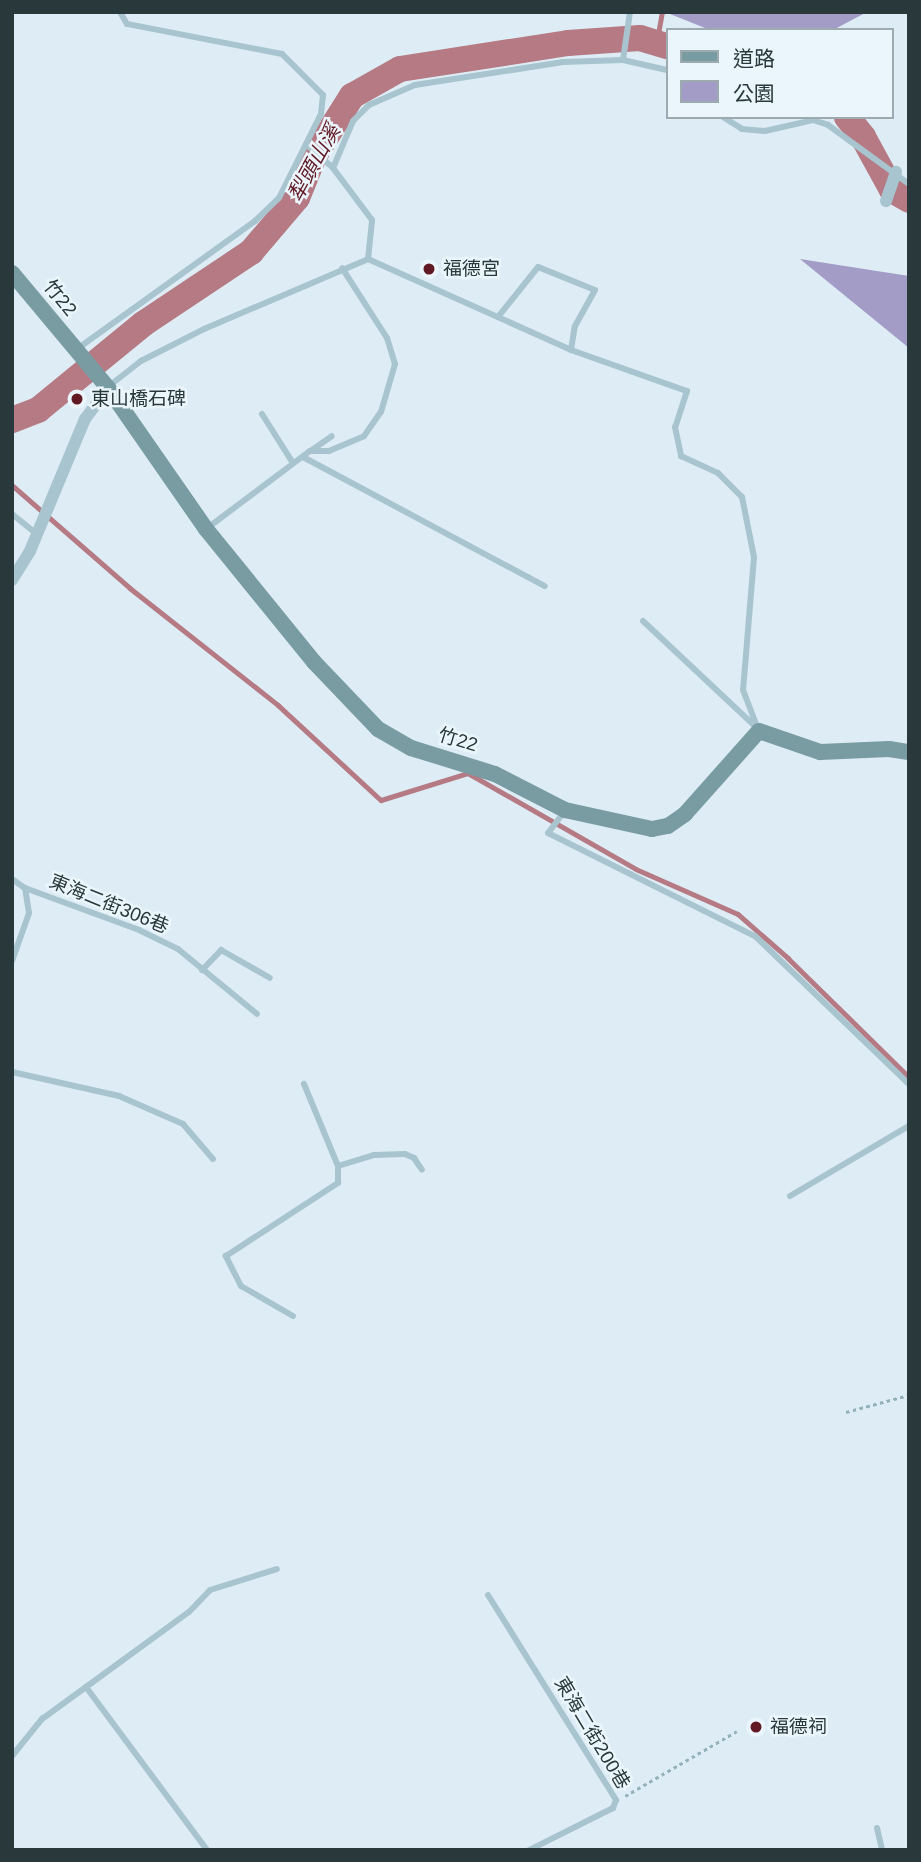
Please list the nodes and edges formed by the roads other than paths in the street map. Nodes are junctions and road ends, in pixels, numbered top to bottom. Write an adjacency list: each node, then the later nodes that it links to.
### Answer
1 (120, 12): 6 (lane)
2 (630, 13): 3 (lane)
3 (623, 60): 4 (lane); 7 (lane)
4 (666, 70)
5 (726, 119): 8 (lane)
6 (308, 146): 7 (lane); 15 (lane)
7 (333, 168): 11 (lane)
8 (894, 176): 9 (lane); 10 (street)
9 (909, 184)
10 (886, 201)
11 (368, 259): 12 (lane); 14 (lane)
12 (342, 268): 17 (lane); 20 (lane)
13 (12, 273): 15 (street, 竹22 / 竹22)
14 (498, 317): 16 (lane); 16 (lane)
15 (75, 350): 17 (street, 竹22)
16 (570, 350): 29 (lane)
17 (108, 388): 24 (street, 竹22 / 竹22); 25 (street)
18 (262, 414): 22 (lane)
19 (332, 436): 20 (lane)
20 (310, 451): 21 (lane)
21 (303, 457): 22 (lane); 27 (lane)
22 (293, 463): 24 (lane)
23 (12, 514): 25 (lane)
24 (206, 529): 31 (street, 竹22 / 竹22)
25 (37, 534): 26 (street)
26 (12, 580)
27 (545, 586)
28 (643, 621): 29 (lane)
29 (759, 731): 30 (street); 31 (street, 竹22 / 竹22)
30 (909, 752)
31 (565, 810): 40 (lane)
32 (12, 879): 33 (lane, 東海二街306巷)
33 (25, 888): 34 (lane); 35 (lane, 東海二街306巷)
34 (12, 961)
35 (202, 971): 36 (lane); 37 (lane, 東海二街306巷)
36 (270, 978)
37 (257, 1014)
38 (12, 1072): 42 (lane)
39 (304, 1084): 43 (lane)
40 (909, 1084)
41 (909, 1126): 45 (lane)
42 (213, 1158)
43 (338, 1166): 44 (lane); 46 (lane)
44 (422, 1170)
45 (790, 1196)
46 (293, 1316)
47 (277, 1569): 49 (lane)
48 (488, 1595): 53 (lane, 東海二街200巷)
49 (86, 1687): 50 (lane); 52 (lane)
50 (12, 1756)
51 (877, 1828): 54 (lane)
52 (207, 1850)
53 (529, 1850)
54 (882, 1850)

